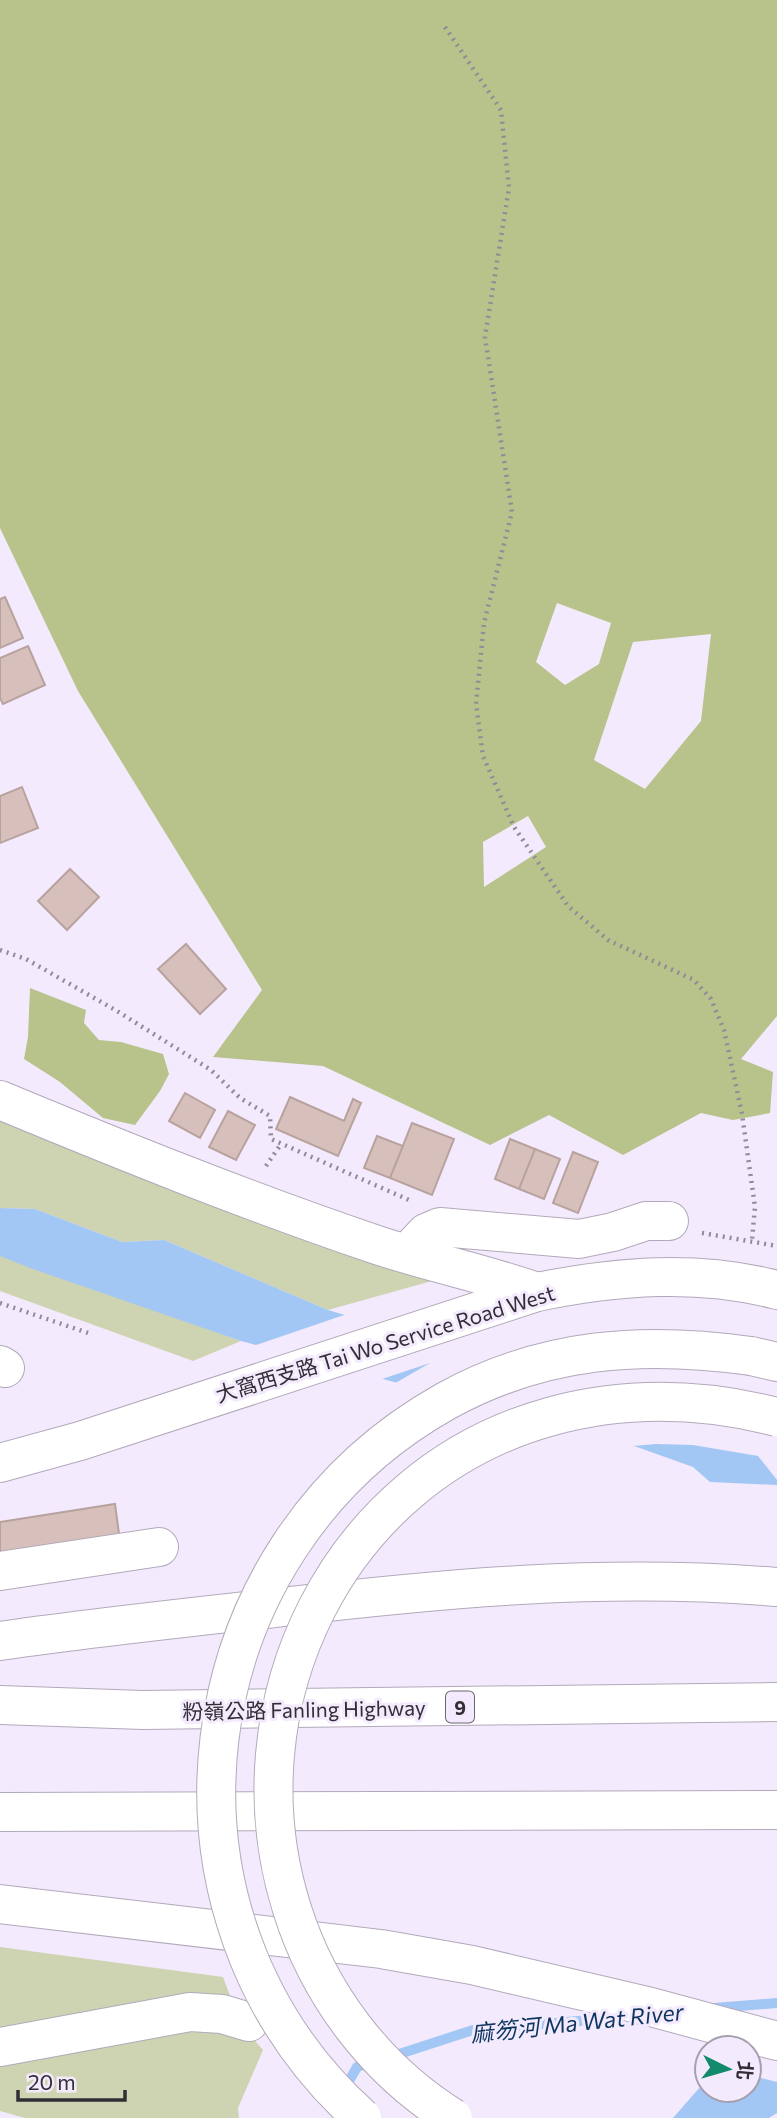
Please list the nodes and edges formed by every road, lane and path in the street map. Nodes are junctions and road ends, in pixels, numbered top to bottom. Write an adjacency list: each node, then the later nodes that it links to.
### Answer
1 (445, 27): 9 (path)
2 (0, 950): 4 (path)
3 (0, 1100): 11 (main road)
4 (281, 1143): 5 (path); 6 (path)
5 (262, 1171)
6 (416, 1203)
7 (669, 1221): 11 (main road)
8 (708, 1235): 9 (path)
9 (752, 1240): 10 (path)
10 (777, 1246)
11 (407, 1253): 13 (main road)
12 (777, 1290): 13 (main road, 大窩西支路 Tai Wo Service Road West)
13 (537, 1292): 18 (main road, 大窩西支路 Tai Wo Service Road West)
14 (0, 1303): 15 (path)
15 (91, 1334)
16 (764, 1359): 31 (main road, bridge)
17 (777, 1417): 32 (main road, bridge)
18 (0, 1462)
19 (159, 1547): 20 (main road)
20 (0, 1571)
21 (777, 1587): 22 (main road)
22 (0, 1641)
23 (777, 1702): 24 (main road, 粉嶺公路 Fanling Highway / 9)
24 (0, 1704)
25 (777, 1810): 26 (main road)
26 (0, 1812)
27 (0, 1904): 29 (main road)
28 (249, 2022): 30 (main road)
29 (777, 2041)
30 (0, 2047)
31 (362, 2118)
32 (453, 2118)

